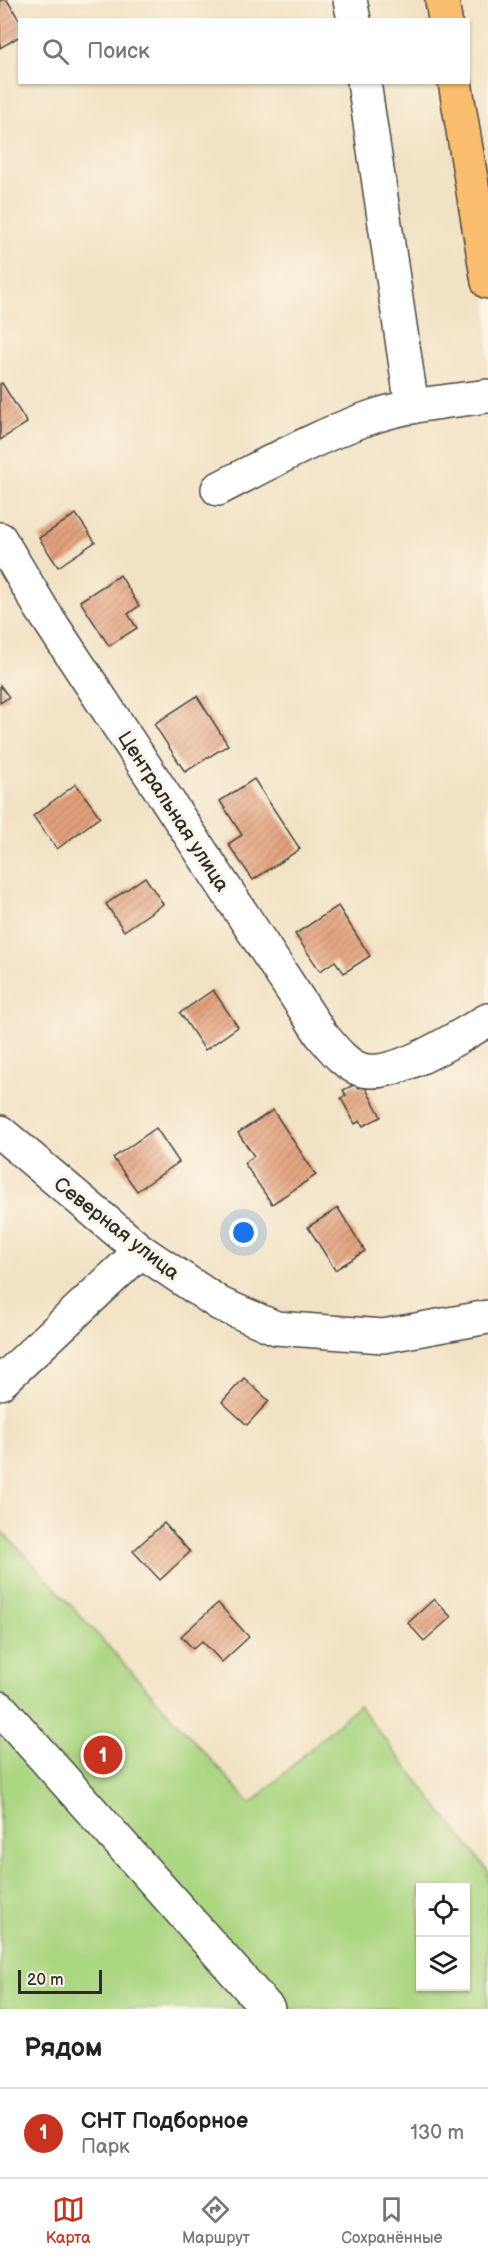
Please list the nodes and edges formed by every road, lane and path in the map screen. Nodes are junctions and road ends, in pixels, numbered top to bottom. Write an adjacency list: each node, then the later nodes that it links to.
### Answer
1 (350, 0): 3 (street)
2 (442, 0): 4 (main road)
3 (354, 18)
4 (445, 18)
5 (364, 84): 9 (street)
6 (458, 97): 7 (main road)
7 (488, 282)
8 (488, 396): 9 (street)
9 (412, 407): 10 (street)
10 (218, 489)
11 (0, 539): 12 (street, Центральная улица)
12 (488, 1020)
13 (0, 1132): 14 (street, Северная улица)
14 (141, 1251): 15 (street, Северная улица); 16 (street)
15 (488, 1317)
16 (0, 1383)
17 (0, 1708): 18 (street)
18 (268, 2009)

